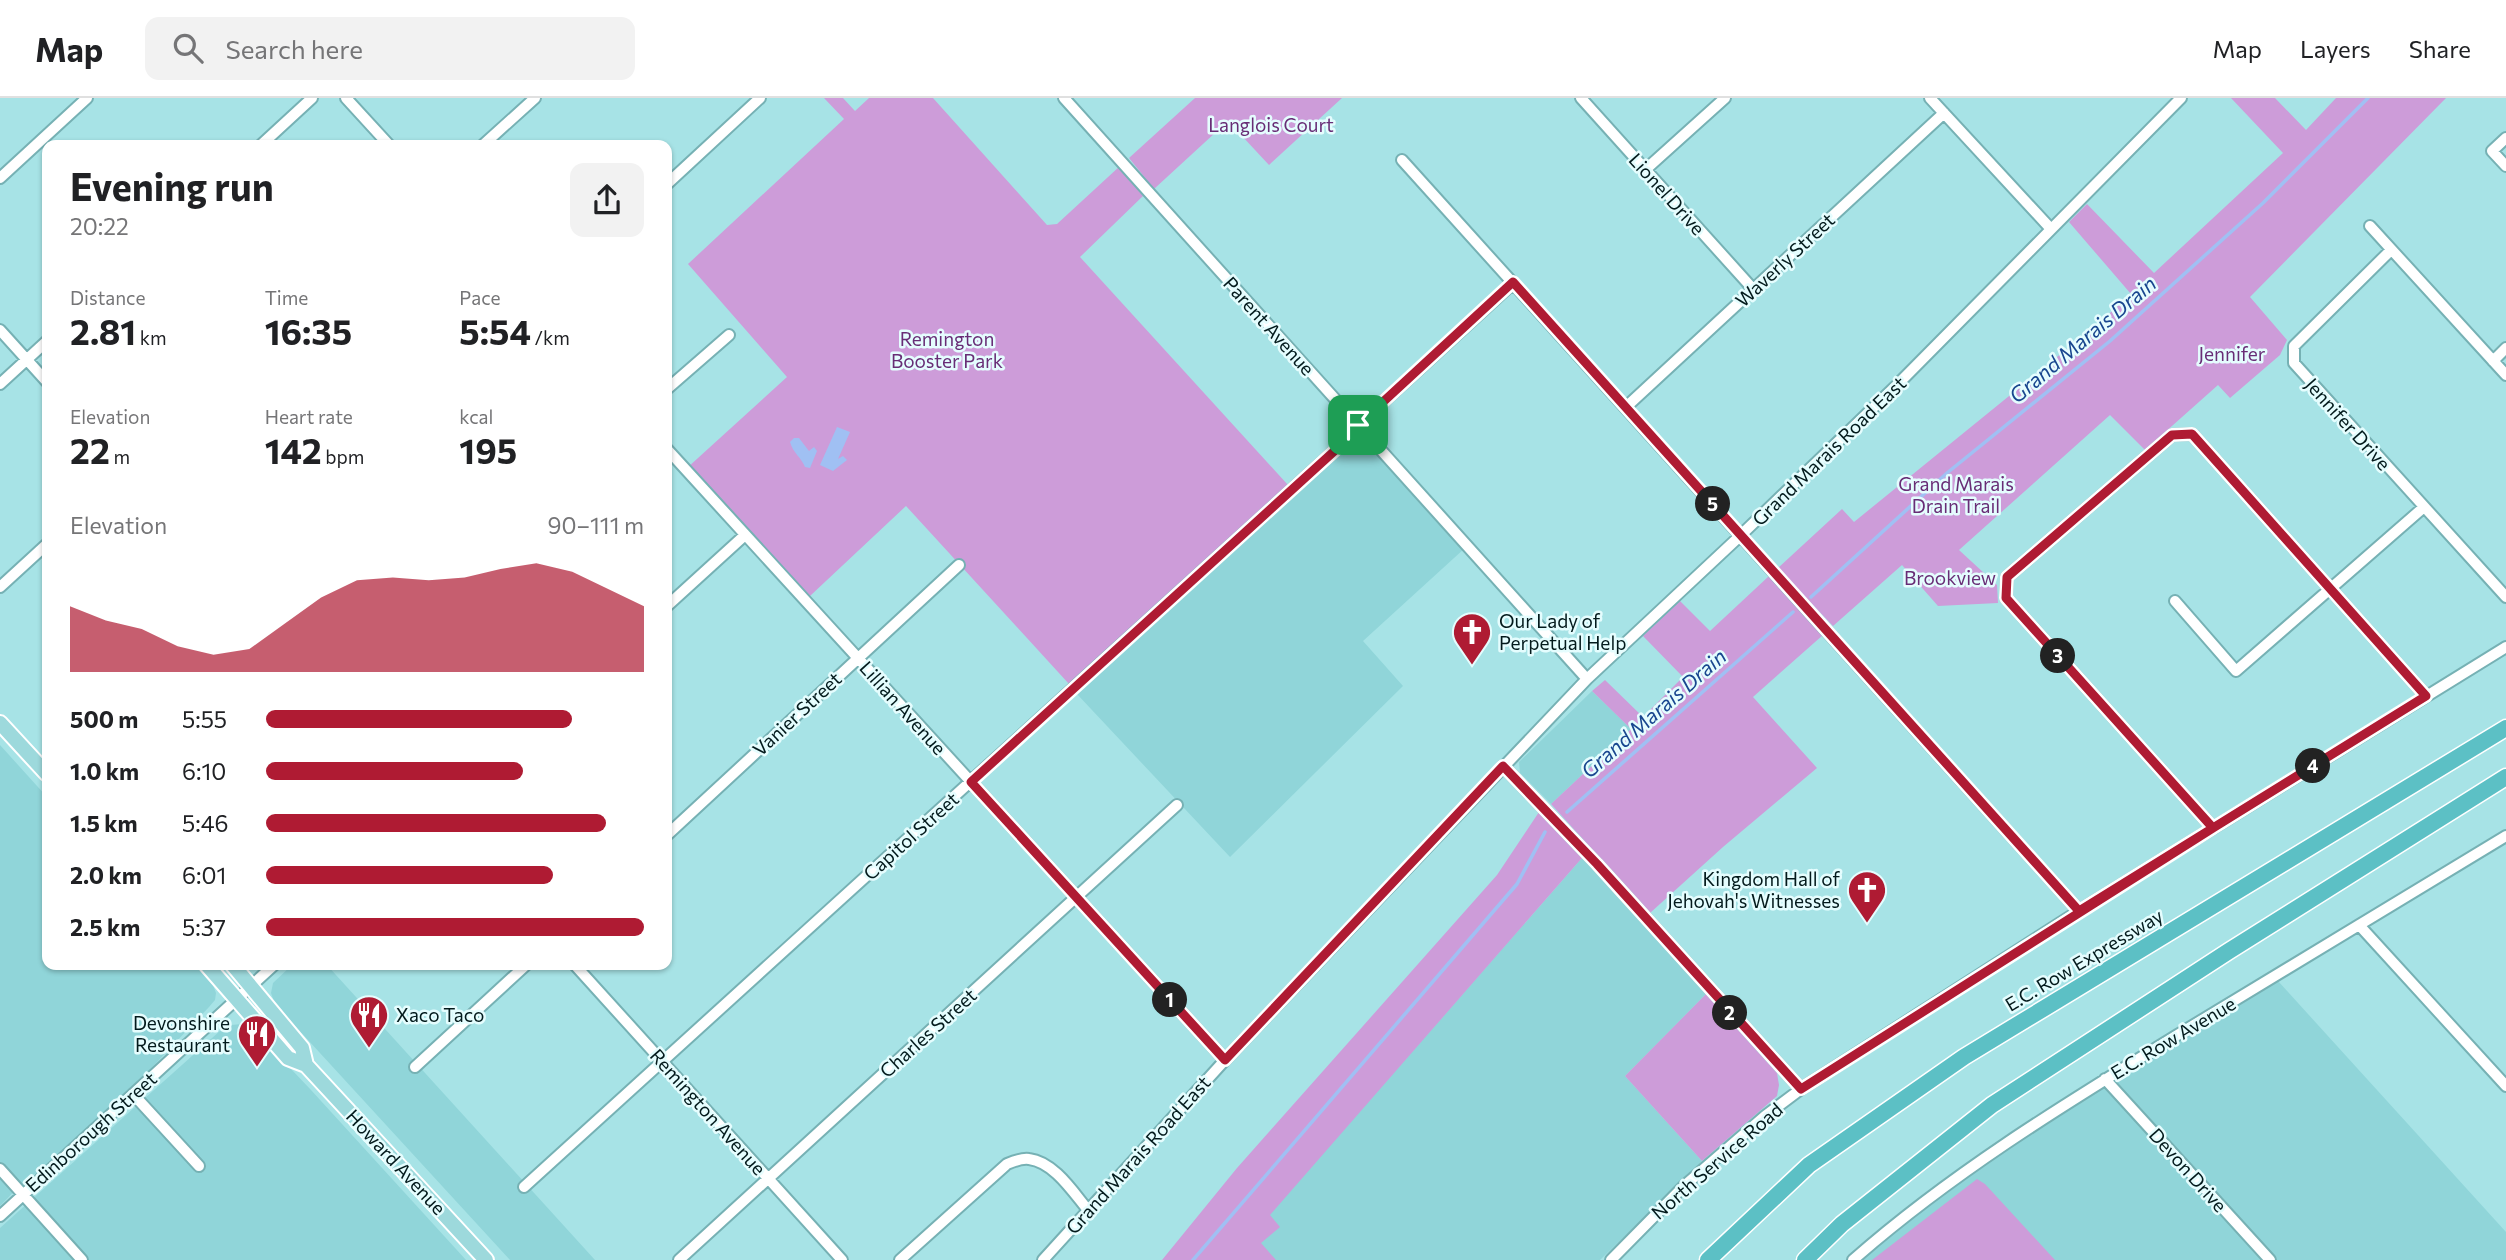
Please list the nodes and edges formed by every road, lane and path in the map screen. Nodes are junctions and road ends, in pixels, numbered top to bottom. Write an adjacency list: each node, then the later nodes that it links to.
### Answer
1 (87, 98): 19 (street)
2 (312, 98): 13 (street)
3 (346, 98): 14 (street)
4 (535, 98): 15 (street)
5 (760, 98): 20 (street)
6 (1064, 98): 37 (street, Parent Avenue)
7 (1581, 98): 18 (street, Lionel Drive)
8 (1725, 98): 18 (street)
9 (1930, 98): 11 (street)
10 (2181, 98): 22 (street, Grand Marais Road East)
11 (1944, 113): 22 (street); 25 (street, Waverly Street)
12 (2506, 138): 17 (street)
13 (266, 140)
14 (384, 140)
15 (489, 140)
16 (1402, 160): 24 (street)
17 (2506, 166)
18 (1645, 170): 25 (street, Lionel Drive)
19 (0, 178)
20 (672, 179)
21 (2370, 226): 23 (street)
22 (2050, 229): 41 (street, Grand Marais Road East)
23 (2391, 250): 31 (street); 39 (street, Jennifer Drive)
24 (1513, 282): 36 (street); 37 (street, Capitol Street)
25 (1754, 289): 36 (street, Waverly Street)
26 (0, 330): 30 (street)
27 (729, 335): 35 (street)
28 (42, 346): 30 (street)
29 (2506, 348): 31 (street)
30 (27, 360): 33 (street); 34 (street)
31 (2493, 360): 32 (street)
32 (2506, 375)
33 (42, 376)
34 (0, 384)
35 (672, 385)
36 (1626, 407): 41 (street)
37 (1358, 425): 51 (street, Parent Avenue); 58 (street, Capitol Street)
38 (672, 455): 40 (street, Lillian Avenue)
39 (2424, 507): 45 (street); 46 (street, Jennifer Drive)
40 (745, 535): 47 (street); 50 (street, Lillian Avenue)
41 (1741, 535): 51 (street, Grand Marais Road East); 64 (street)
42 (42, 549): 44 (street)
43 (959, 565): 50 (street, Vanier Street)
44 (0, 587)
45 (2330, 588): 48 (street); 52 (street); 60 (street)
46 (2506, 597)
47 (672, 601)
48 (2175, 601)
49 (2506, 647): 52 (street, North Service Road)
50 (858, 658): 58 (street, Lillian Avenue); 61 (street, Vanier Street)
51 (1587, 679): 55 (street, Grand Marais Road East)
52 (2426, 696): 60 (street, North Service Road)
53 (0, 723): 56 (main road)
54 (2506, 728): 81 (highway, E.C. Row Expressway)
55 (1503, 766): 73 (street, Grand Marais Road East); 79 (street)
56 (42, 769)
57 (2506, 777): 98 (highway)
58 (971, 782): 63 (street, Lillian Avenue); 74 (street, Capitol Street)
59 (1177, 805): 63 (street, Charles Street)
60 (2213, 828): 64 (street, North Service Road)
61 (672, 830)
62 (2506, 836): 65 (street, E.C. Row Avenue)
63 (1076, 897): 73 (street, Lillian Avenue); 84 (street, Charles Street)
64 (2079, 911): 79 (street, North Service Road)
65 (2359, 925): 77 (street, E.C. Row Avenue); 78 (street)
66 (211, 970): 72 (main road, Howard Avenue)
67 (237, 970): 71 (main road, Howard Avenue)
68 (269, 970): 71 (street, Edinborough Street)
69 (520, 970): 76 (street)
70 (579, 970): 74 (street, Remington Avenue)
71 (251, 987): 72 (street, Edinborough Street); 75 (main road, Howard Avenue)
72 (236, 1000): 75 (main road, Howard Avenue); 80 (street, Edinborough Street)
73 (1225, 1060): 87 (street, Grand Marais Road East)
74 (663, 1062): 84 (street, Remington Avenue); 85 (street, Capitol Street)
75 (306, 1065): 90 (main road, Howard Avenue)
76 (415, 1067)
77 (2105, 1079): 99 (street, E.C. Row Avenue); 100 (street, Devon Drive)
78 (2506, 1086)
79 (1801, 1089): 95 (street, North Service Road)
80 (133, 1094): 82 (street); 86 (street, Edinborough Street)
81 (1809, 1165): 96 (highway); 97 (highway, E.C. Row Expressway)
82 (199, 1166)
83 (0, 1169): 86 (street)
84 (768, 1179): 91 (street, Charles Street); 92 (street, Remington Avenue)
85 (524, 1187)
86 (23, 1195): 88 (street, Edinborough Street); 89 (street)
87 (1088, 1210): 93 (street); 94 (street, Grand Marais Road East)
88 (0, 1216)
89 (82, 1260)
90 (486, 1260)
91 (679, 1260)
92 (842, 1260)
93 (901, 1260)
94 (1043, 1260)
95 (1611, 1260)
96 (1698, 1260)
97 (1708, 1260)
98 (1805, 1260)
99 (1853, 1260)
100 (2270, 1260)

